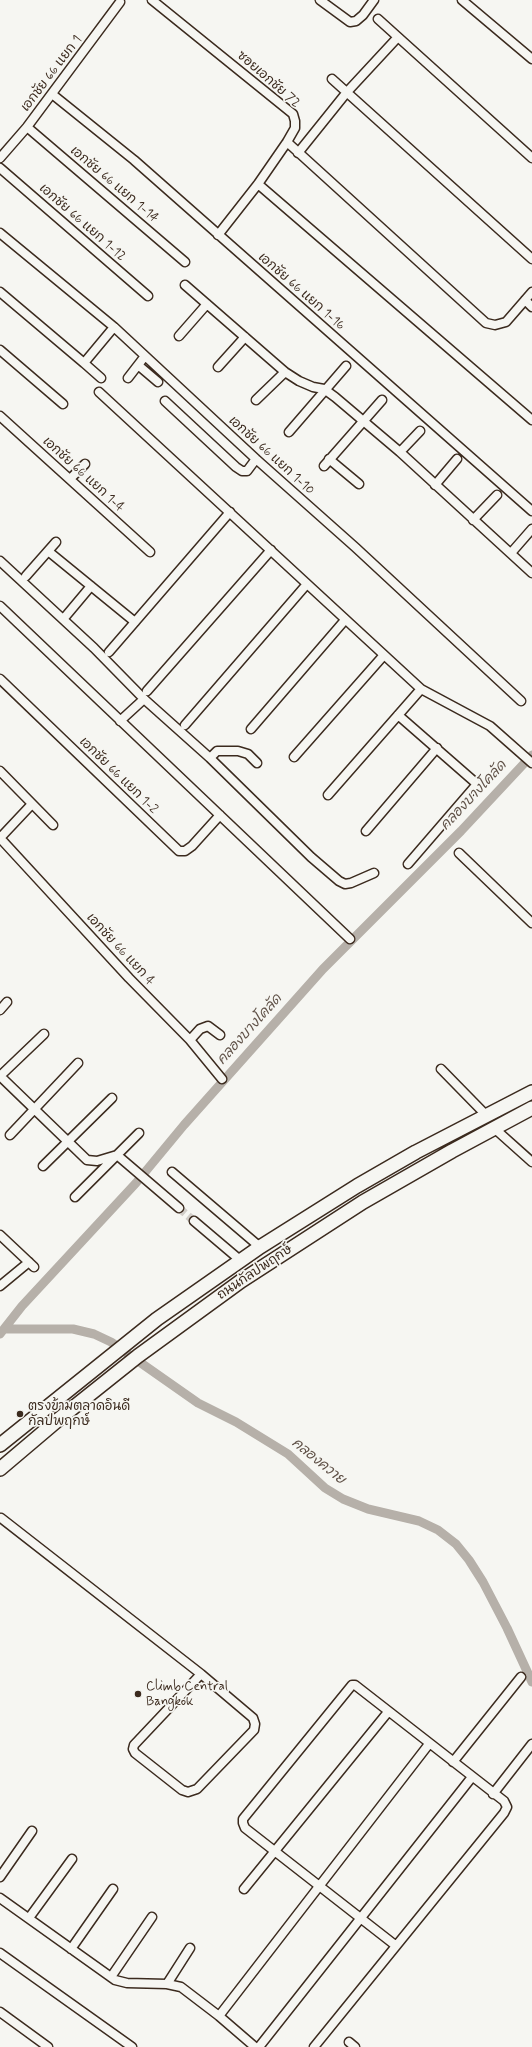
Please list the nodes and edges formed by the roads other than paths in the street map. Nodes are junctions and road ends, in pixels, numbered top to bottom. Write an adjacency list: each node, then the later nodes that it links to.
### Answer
1 (152, 0): 13 (street, ซอยเอกชัย 72)
2 (320, 0): 3 (street)
3 (374, 0)
4 (462, 0): 8 (street)
5 (120, 2): 11 (street, เอกชัย 66 แยก 1)
6 (378, 19): 7 (street)
7 (398, 37): 10 (street); 16 (street)
8 (532, 58)
9 (332, 79): 10 (street)
10 (347, 92): 14 (street); 21 (street)
11 (52, 94): 12 (street, เอกชัย 66 แยก 1); 20 (street, เอกชัย 66 แยก 1-16)
12 (27, 127): 15 (street, เอกชัย 66 แยก 1); 22 (street, เอกชัย 66 แยก 1-14)
13 (287, 142): 14 (street); 18 (street, ซอยเอกชัย 72)
14 (298, 153): 27 (street)
15 (0, 158)
16 (532, 158)
17 (0, 168): 26 (street, เอกชัย 66 แยก 1-12)
18 (258, 184): 20 (street, ซอยเอกชัย 72); 50 (street)
19 (0, 233): 30 (street, เอกชัย 66 แยก 1-10)
20 (218, 235): 64 (street, เอกชัย 66 แยก 1-16)
21 (532, 259)
22 (185, 262)
23 (185, 285): 28 (street)
24 (0, 292): 35 (street)
25 (532, 292): 27 (street)
26 (148, 296)
27 (525, 300): 29 (street)
28 (207, 304): 31 (street); 32 (street)
29 (532, 307)
30 (114, 327): 34 (street, เอกชัย 66 แยก 1-10); 35 (street)
31 (179, 336)
32 (245, 337): 38 (street); 39 (street)
33 (0, 350): 48 (street)
34 (145, 356): 36 (street); 56 (street, เอกชัย 66 แยก 1-10)
35 (84, 362): 40 (street)
36 (138, 365): 41 (street); 42 (street)
37 (346, 366): 43 (street)
38 (218, 367)
39 (285, 372): 43 (street); 45 (street)
40 (101, 378)
41 (128, 378)
42 (158, 382)
43 (324, 389): 51 (street); 53 (street)
44 (99, 392): 65 (street)
45 (256, 400)
46 (382, 400): 51 (street)
47 (165, 401): 56 (street)
48 (63, 404)
49 (0, 416): 60 (street, เอกชัย 66 แยก 1-4)
50 (532, 420)
51 (362, 421): 54 (street); 57 (street)
52 (420, 431): 54 (street)
53 (289, 432)
54 (400, 452): 62 (street)
55 (457, 458): 62 (street)
56 (256, 459): 88 (street, เอกชัย 66 แยก 1-10)
57 (329, 459): 59 (street); 61 (street)
58 (85, 464): 60 (street)
59 (324, 466)
60 (70, 479): 71 (street, เอกชัย 66 แยก 1-4)
61 (359, 484)
62 (435, 485): 66 (street)
63 (497, 495): 66 (street)
64 (532, 511)
65 (230, 512): 70 (street); 81 (street)
66 (473, 520): 72 (street)
67 (532, 529): 72 (street)
68 (56, 542): 69 (street)
69 (48, 550): 75 (street); 77 (street)
70 (270, 550): 76 (street); 86 (street)
71 (150, 552)
72 (511, 553): 74 (street)
73 (0, 561): 87 (street)
74 (532, 573)
75 (26, 576)
76 (307, 584): 80 (street); 91 (street)
77 (91, 586): 79 (street); 81 (street)
78 (0, 606): 90 (street)
79 (65, 617)
80 (346, 620): 83 (street); 92 (street)
81 (135, 622): 82 (street)
82 (109, 652)
83 (384, 655): 85 (street); 94 (street)
84 (0, 679): 101 (street, เอกชัย 66 แยก 1-2)
85 (421, 689): 89 (street); 97 (street)
86 (147, 691)
87 (144, 699): 90 (street); 95 (street)
88 (521, 701)
89 (398, 715): 93 (street); 99 (street)
90 (120, 721): 101 (street)
91 (185, 725)
92 (252, 729)
93 (436, 748): 103 (street); 106 (street)
94 (294, 757)
95 (210, 758): 96 (street); 107 (street)
96 (257, 763)
97 (532, 763)
98 (0, 771): 100 (street)
99 (328, 795)
100 (32, 804): 102 (street); 104 (street)
101 (220, 816): 109 (street)
102 (53, 825)
103 (366, 831)
104 (0, 838): 114 (street, เอกชัย 66 แยก 4)
105 (459, 854): 108 (street)
106 (408, 864)
107 (374, 873)
108 (532, 923)
109 (350, 939)
110 (7, 1002): 111 (street)
111 (0, 1010)
112 (44, 1034): 117 (street)
113 (220, 1035): 114 (street)
114 (190, 1040): 118 (street, เอกชัย 66 แยก 4)
115 (78, 1063): 122 (street)
116 (440, 1069): 123 (street)
117 (0, 1076): 122 (street)
118 (222, 1079)
119 (532, 1092): 123 (main road, ถนนกัลปพฤกษ์)
120 (112, 1098): 127 (street)
121 (532, 1108): 124 (main road, ถนนกัลปพฤกษ์)
122 (35, 1110): 126 (street); 127 (street)
123 (486, 1115): 136 (main road, ถนนกัลปพฤกษ์)
124 (494, 1128): 129 (street); 140 (main road, ถนนกัลปพฤกษ์)
125 (139, 1133): 128 (street)
126 (10, 1135)
127 (67, 1141): 128 (street); 130 (street)
128 (117, 1155): 132 (street); 133 (street)
129 (532, 1162)
130 (43, 1166)
131 (172, 1172): 136 (street)
132 (75, 1197)
133 (179, 1208)
134 (194, 1221): 137 (street)
135 (0, 1236): 138 (street)
136 (260, 1247): 137 (main road, ถนนกัลปพฤกษ์)
137 (240, 1260): 139 (main road, ถนนกัลปพฤกษ์)
138 (0, 1286)
139 (0, 1445)
140 (0, 1469)
141 (1, 1518): 142 (street)
142 (201, 1674): 142 (street)
143 (521, 1677): 147 (street)
144 (388, 1712): 145 (street); 151 (street); 151 (street)
145 (429, 1744): 147 (street); 154 (street)
146 (532, 1744): 149 (street)
147 (453, 1762): 148 (street)
148 (472, 1777): 149 (street); 160 (street)
149 (493, 1794): 161 (street)
150 (32, 1831): 153 (street)
151 (275, 1851): 154 (street); 156 (street)
152 (72, 1859): 159 (street)
153 (0, 1877)
154 (320, 1886): 160 (street); 168 (street)
155 (113, 1889): 163 (street)
156 (244, 1889)
157 (0, 1898): 159 (street)
158 (152, 1917): 165 (street)
159 (29, 1918): 163 (street)
160 (361, 1918): 161 (street); 172 (street)
161 (395, 1945): 173 (street)
162 (190, 1948): 166 (street)
163 (71, 1949): 165 (street)
164 (0, 1953): 170 (street)
165 (110, 1977): 166 (street)
166 (167, 1984): 168 (street)
167 (0, 2012): 169 (street)
168 (219, 2016): 171 (street)
169 (48, 2047)
170 (132, 2047)
171 (255, 2047)
172 (259, 2047)
173 (314, 2047)

